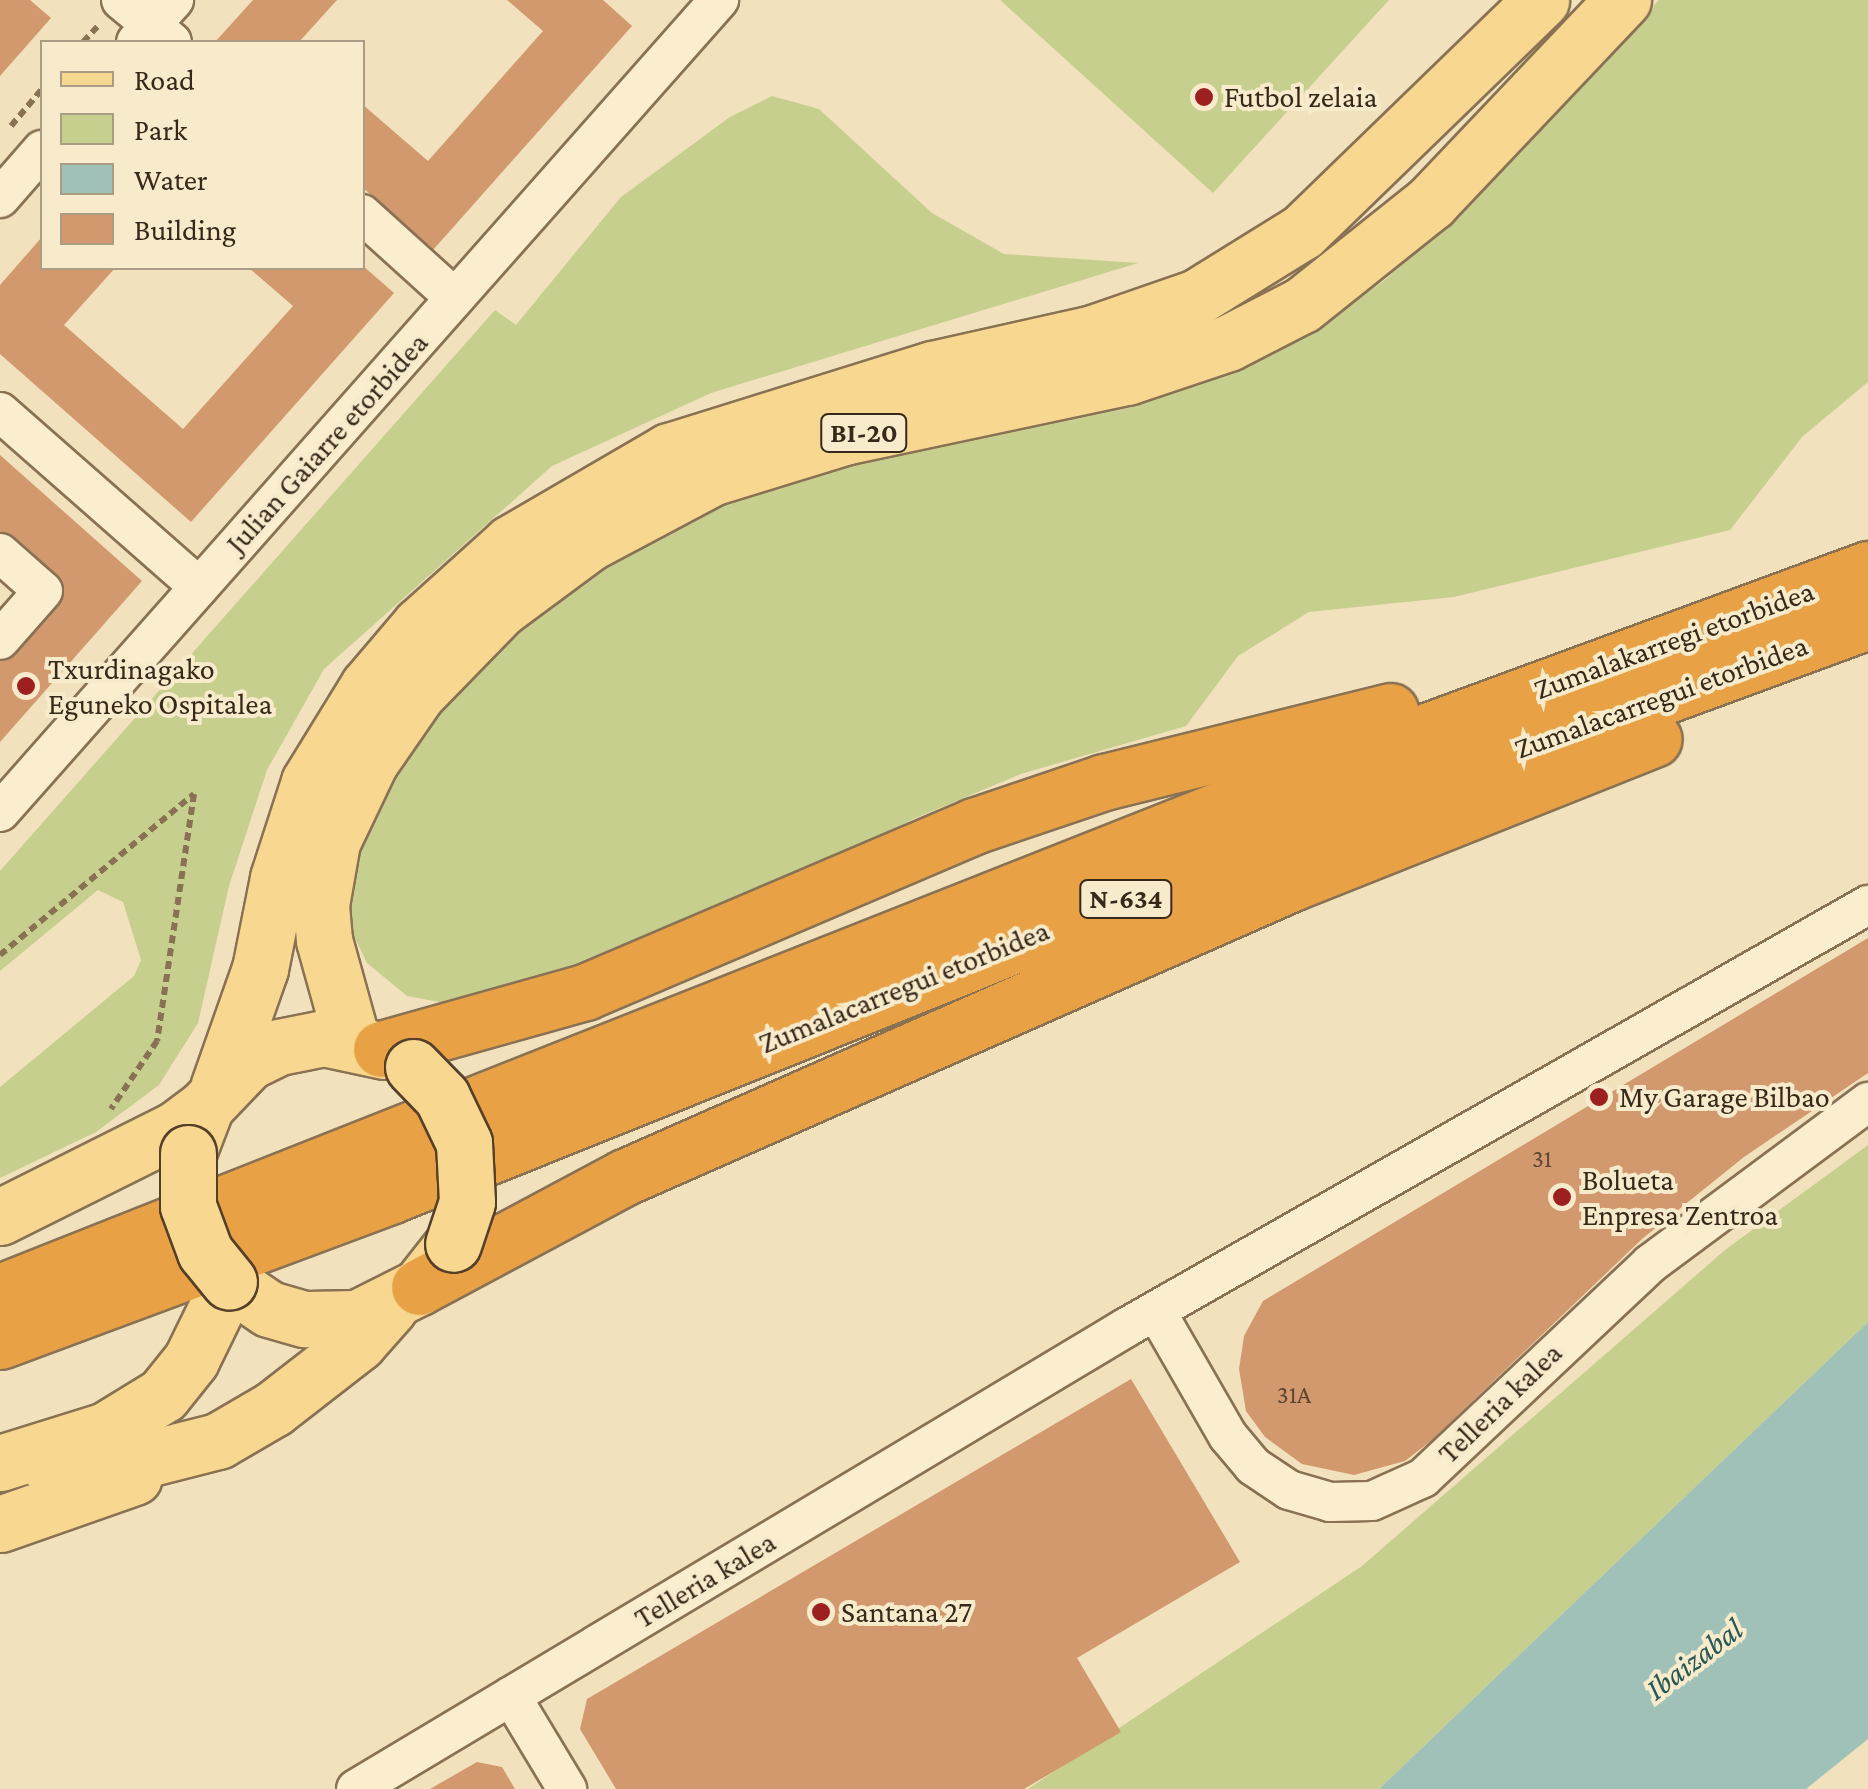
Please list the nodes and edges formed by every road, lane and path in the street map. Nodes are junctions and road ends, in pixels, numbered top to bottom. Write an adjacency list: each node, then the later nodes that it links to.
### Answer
1 (121, 0): 5 (street)
2 (1541, 0): 26 (main road, BI-20)
3 (1623, 0): 24 (main road, BI-20)
4 (706, 4): 11 (street, Julian Gaiarre etorbidea)
5 (158, 27)
6 (40, 91): 7 (path)
7 (0, 138)
8 (40, 152): 9 (street)
9 (0, 198)
10 (365, 217): 11 (street)
11 (456, 298): 16 (street, Julian Gaiarre etorbidea)
12 (0, 412): 16 (street)
13 (1868, 540): 24 (highway)
14 (0, 554): 18 (street)
15 (1868, 569): 20 (highway, Zumalakarregi etorbidea / N-634)
16 (199, 587): 21 (street, Julian Gaiarre etorbidea)
17 (1868, 621): 28 (highway, Zumalacarregui etorbidea / N-634)
18 (0, 640)
19 (1868, 655): 32 (highway, N-634)
20 (1479, 712): 28 (highway, Zumalacarregui etorbidea / N-634)
21 (0, 812)
22 (1868, 905): 33 (street, Telleria kalea)
23 (0, 955): 27 (path)
24 (382, 1053): 26 (main road); 32 (main road, bridge)
25 (1868, 1102): 33 (street, Telleria kalea)
26 (204, 1116): 29 (main road); 30 (main road, bridge)
27 (106, 1117)
28 (383, 1172): 31 (highway, Zumalacarregui etorbidea); 34 (highway, Zumalacarregui etorbidea)
29 (0, 1218)
30 (228, 1282): 32 (main road); 36 (main road)
31 (0, 1292)
32 (405, 1297): 35 (main road)
33 (1156, 1310): 38 (street, Telleria kalea)
34 (0, 1341)
35 (218, 1441): 36 (main road); 37 (main road)
36 (0, 1464)
37 (0, 1524)
38 (512, 1696): 39 (street, Telleria kalea); 40 (street)
39 (356, 1789)
40 (567, 1789)

